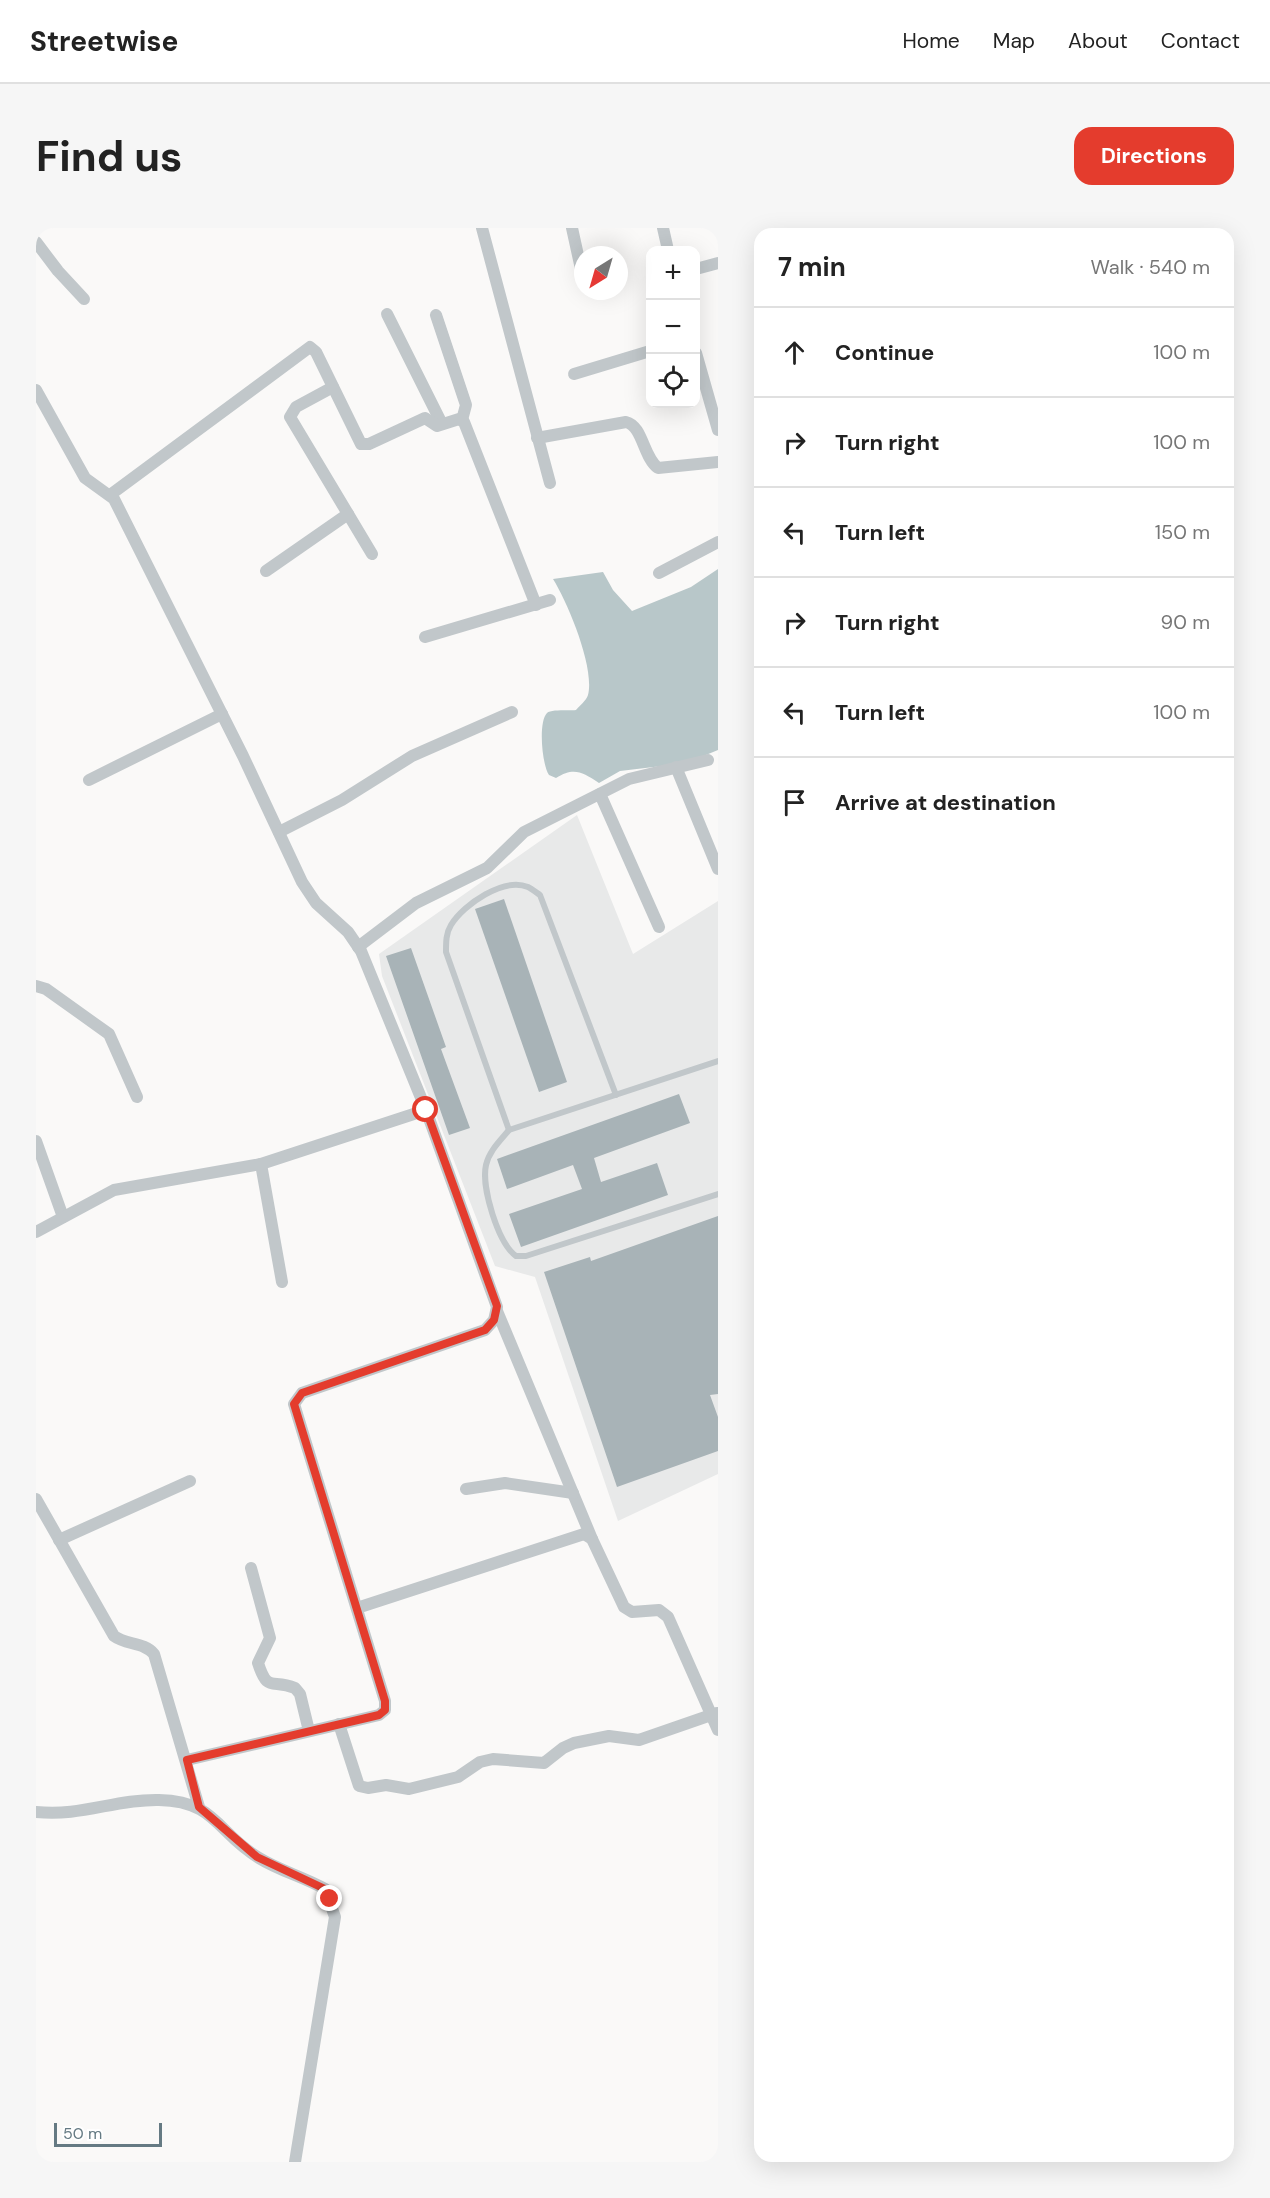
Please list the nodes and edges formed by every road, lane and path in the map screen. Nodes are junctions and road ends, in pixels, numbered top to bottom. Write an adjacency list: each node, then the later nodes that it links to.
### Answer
1 (482, 228): 20 (street)
2 (572, 228): 5 (street)
3 (663, 228): 6 (street)
4 (36, 242): 9 (street)
5 (576, 246)
6 (667, 246)
7 (718, 263): 8 (street)
8 (700, 268)
9 (84, 299)
10 (387, 314): 18 (street)
11 (436, 315): 17 (street)
12 (646, 352): 14 (street)
13 (696, 354): 19 (street)
14 (574, 374)
15 (333, 387): 18 (street); 23 (street); 24 (street)
16 (36, 390): 23 (street)
17 (462, 420): 18 (street); 30 (street)
18 (442, 424)
19 (718, 430)
20 (537, 438): 21 (street); 22 (street)
21 (718, 462)
22 (550, 483)
23 (110, 495): 33 (street)
24 (348, 514): 26 (street); 27 (street)
25 (718, 542): 28 (street)
26 (372, 554)
27 (266, 571)
28 (659, 573)
29 (550, 600): 30 (street)
30 (536, 605): 31 (street)
31 (425, 638)
32 (512, 712): 38 (street)
33 (222, 714): 36 (street); 38 (street)
34 (708, 759): 35 (street)
35 (676, 767): 37 (street); 39 (street)
36 (89, 780)
37 (600, 794): 40 (street); 41 (street)
38 (279, 832): 41 (street)
39 (718, 868)
40 (659, 927)
41 (358, 947): 46 (street)
42 (36, 986): 45 (street)
43 (718, 1061): 44 (lane)
44 (616, 1095): 47 (lane); 47 (lane)
45 (137, 1097)
46 (426, 1110): 49 (street); 54 (street)
47 (509, 1130): 50 (lane)
48 (36, 1141): 51 (street)
49 (261, 1164): 51 (street); 53 (street)
50 (718, 1194)
51 (63, 1217): 52 (street)
52 (36, 1232)
53 (282, 1282)
54 (497, 1311): 57 (street); 62 (street)
55 (190, 1481): 60 (street)
56 (466, 1489): 57 (street)
57 (573, 1493): 59 (street)
58 (36, 1499): 60 (street)
59 (592, 1539): 62 (street); 63 (street)
60 (59, 1540): 67 (street)
61 (251, 1568): 66 (street)
62 (357, 1608): 64 (street)
63 (715, 1713): 64 (street); 65 (street)
64 (339, 1724): 66 (street)
65 (718, 1730)
66 (309, 1731): 67 (street)
67 (187, 1760): 68 (street)
68 (199, 1807): 69 (street); 70 (street)
69 (36, 1812)
70 (295, 2162)

